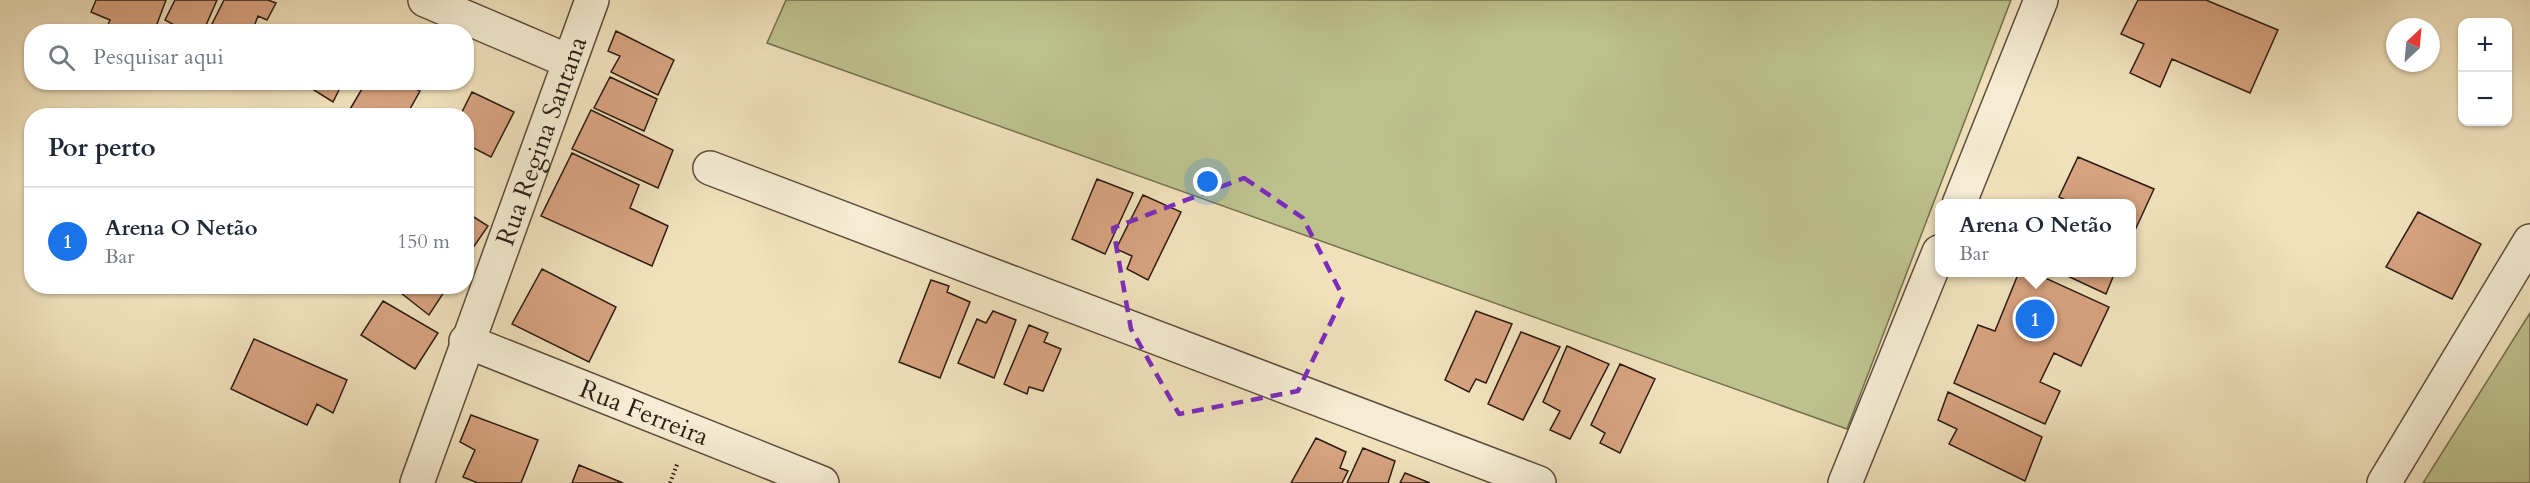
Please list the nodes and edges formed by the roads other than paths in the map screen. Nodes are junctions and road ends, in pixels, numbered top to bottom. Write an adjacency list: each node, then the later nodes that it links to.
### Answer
1 (425, 0): 4 (street)
2 (592, 0): 4 (street, Rua Regina Santana)
3 (2041, 0): 6 (street)
4 (568, 61): 9 (street, Rua Regina Santana)
5 (710, 168): 12 (street)
6 (1961, 199)
7 (2530, 241): 14 (street)
8 (1935, 262): 13 (street)
9 (466, 341): 10 (street, Rua Regina Santana); 11 (street, Rua Ferreira)
10 (417, 483)
11 (822, 483)
12 (1539, 483)
13 (1845, 483)
14 (2384, 483)

